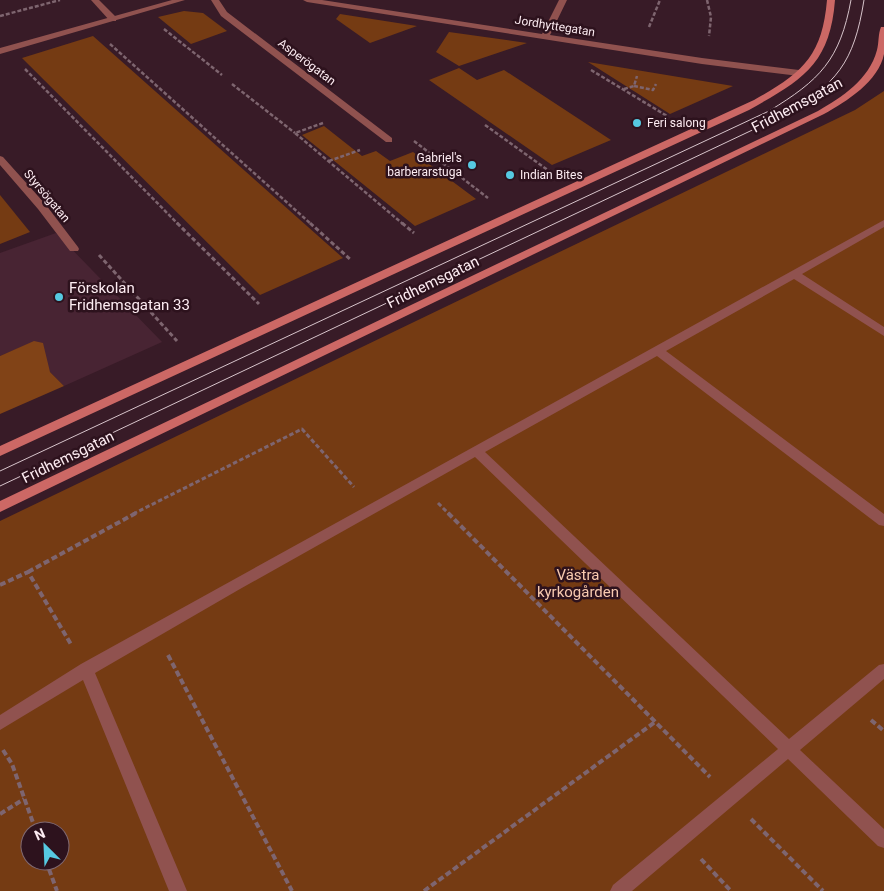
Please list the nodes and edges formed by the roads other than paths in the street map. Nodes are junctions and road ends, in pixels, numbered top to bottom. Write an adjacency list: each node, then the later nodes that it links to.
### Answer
1 (95, 0): 7 (street)
2 (181, 0): 7 (street)
3 (215, 0): 12 (street, Asperögatan)
4 (307, 0): 9 (street, Jordhyttegatan)
5 (563, 0): 9 (street)
6 (831, 0): 11 (street, Fridhemsgatan)
7 (113, 19): 10 (street)
8 (884, 29): 21 (street, Fridhemsgatan)
9 (545, 36): 11 (street, Jordhyttegatan)
10 (0, 51)
11 (799, 73): 19 (street, Fridhemsgatan)
12 (389, 140)
13 (0, 159): 15 (street, Styrsögatan)
14 (884, 223): 16 (street)
15 (74, 249)
16 (794, 274): 17 (street); 18 (street)
17 (884, 332)
18 (659, 351): 20 (street); 22 (street)
19 (0, 451)
20 (476, 451): 23 (street); 26 (street)
21 (0, 507)
22 (884, 521)
23 (86, 669): 25 (street); 28 (street)
24 (884, 670): 26 (street)
25 (0, 723)
26 (788, 748): 27 (street); 29 (street)
27 (884, 840)
28 (178, 891)
29 (619, 891)

